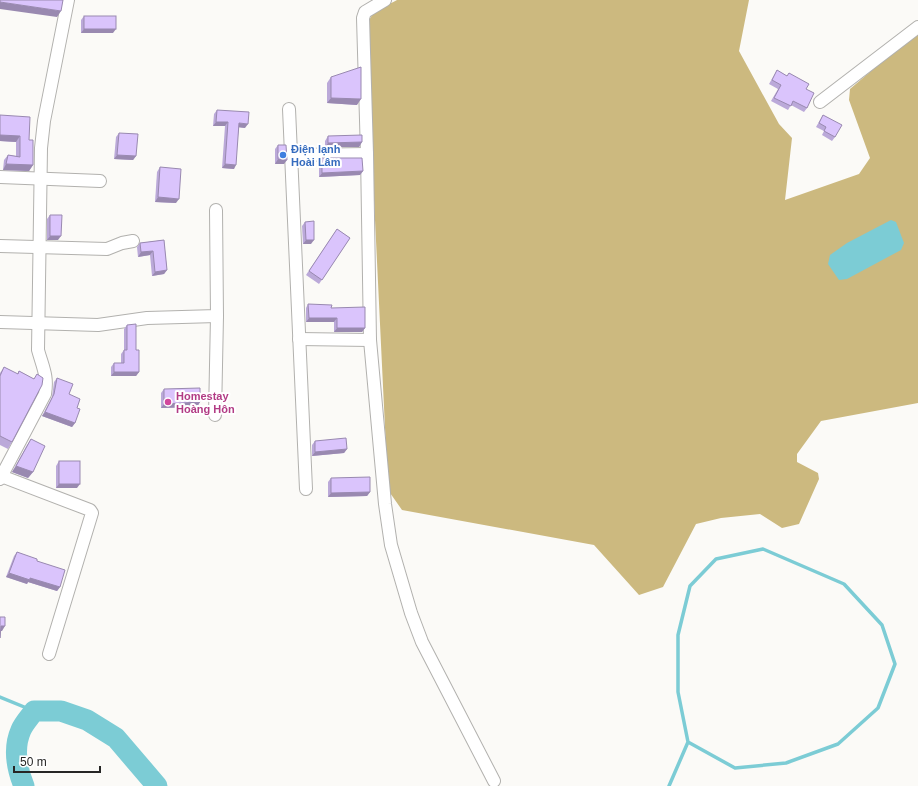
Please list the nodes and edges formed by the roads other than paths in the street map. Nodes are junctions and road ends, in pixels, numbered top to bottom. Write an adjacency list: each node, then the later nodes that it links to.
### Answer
1 (68, 0): 9 (street)
2 (385, 0): 6 (street)
3 (918, 27): 4 (street)
4 (820, 102)
5 (289, 110): 7 (street)
6 (368, 154): 7 (street); 19 (street)
7 (291, 155): 18 (street)
8 (0, 177): 9 (street)
9 (39, 179): 10 (street); 14 (street)
10 (100, 181)
11 (216, 210): 15 (street)
12 (133, 241): 14 (street)
13 (0, 246): 14 (street)
14 (39, 248): 17 (street)
15 (217, 316): 17 (street); 20 (street)
16 (0, 322): 17 (street)
17 (39, 323): 21 (street)
18 (299, 339): 19 (street); 22 (street)
19 (370, 340): 24 (street)
20 (215, 415)
21 (1, 478): 23 (street)
22 (306, 489)
23 (49, 654)
24 (494, 781)

